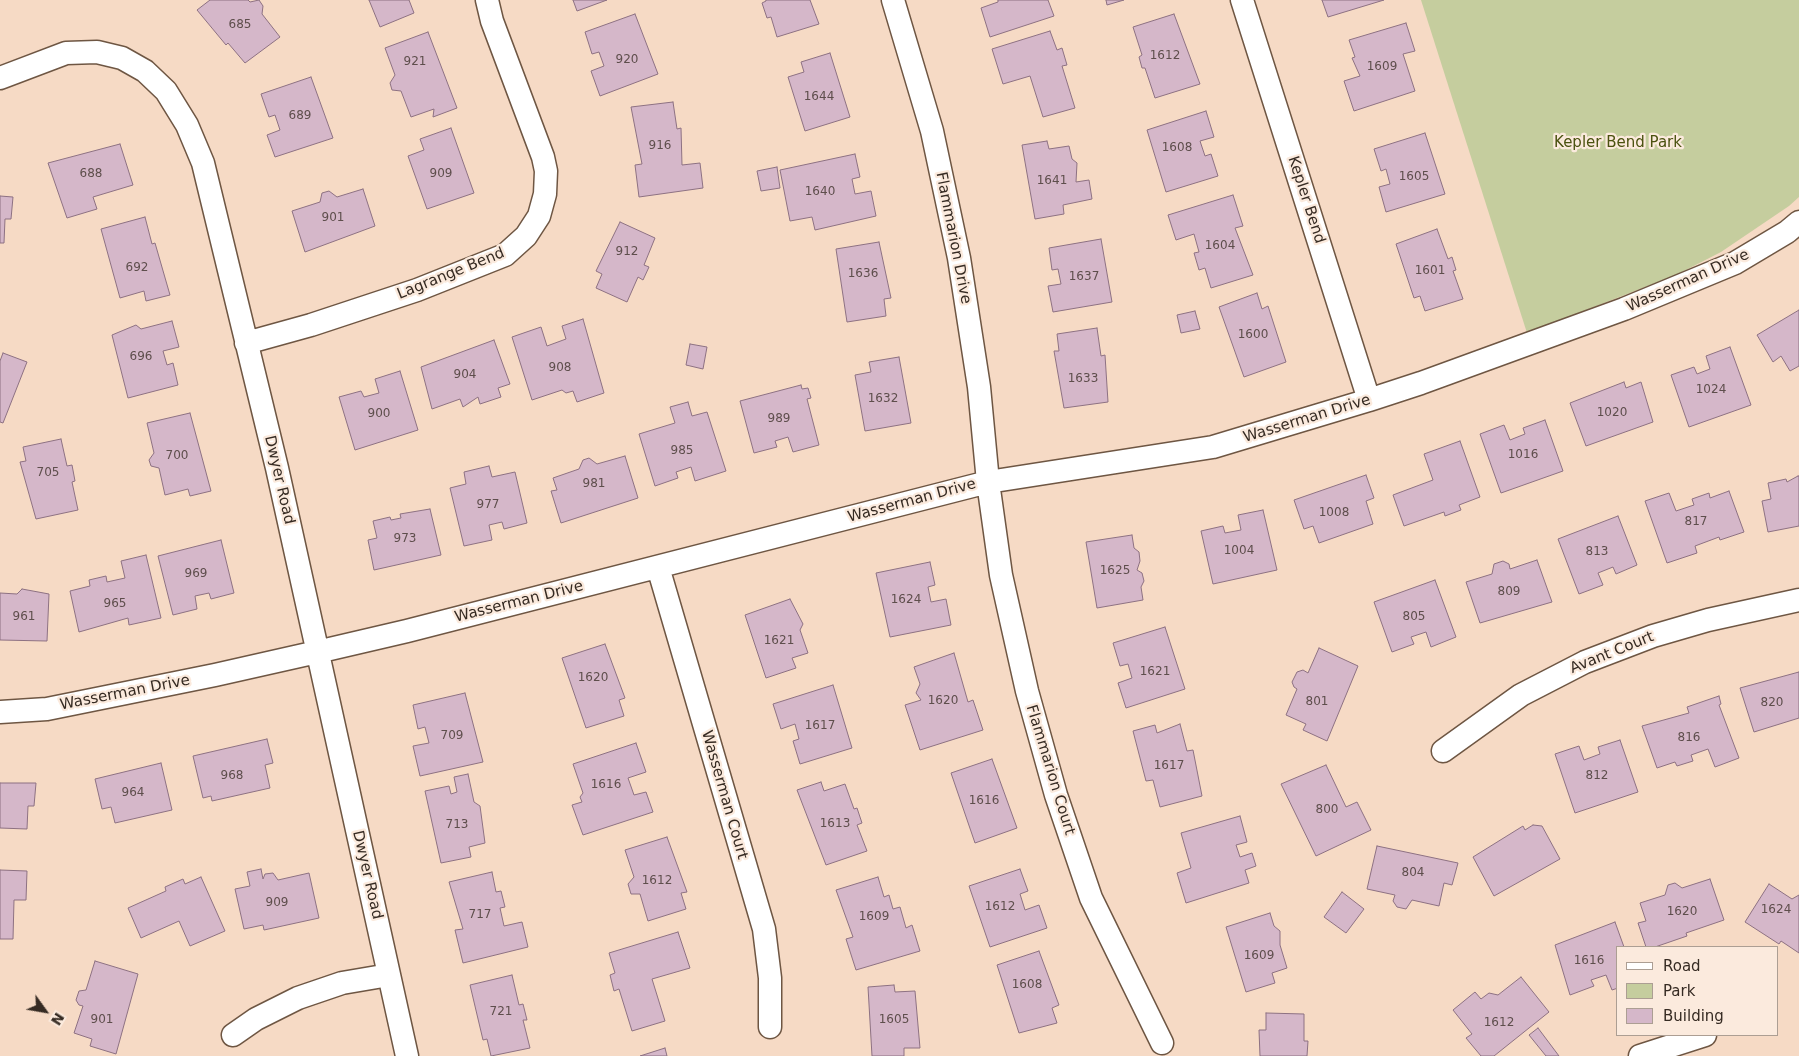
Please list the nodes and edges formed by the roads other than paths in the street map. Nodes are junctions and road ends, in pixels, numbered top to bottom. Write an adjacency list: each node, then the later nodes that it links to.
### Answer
1 (487, 0): 6 (street, Lagrange Bend)
2 (893, 0): 8 (street, Flammarion Drive)
3 (1242, 0): 7 (street, Kepler Bend)
4 (0, 78): 6 (street, Dwyer Road)
5 (1799, 222): 7 (street, Wasserman Drive)
6 (246, 343): 11 (street, Dwyer Road)
7 (1369, 400): 8 (street, Wasserman Drive)
8 (988, 482): 9 (street, Wasserman Drive); 18 (street, Flammarion Court)
9 (658, 567): 11 (street, Wasserman Drive); 15 (street, Wasserman Court)
10 (1799, 600): 13 (street, Avant Court)
11 (317, 652): 12 (street, Wasserman Drive); 14 (street, Dwyer Road)
12 (0, 712)
13 (1443, 751)
14 (389, 975): 16 (street); 19 (street, Dwyer Road)
15 (770, 1027)
16 (233, 1035)
17 (1702, 1036): 20 (street)
18 (1162, 1043)
19 (407, 1056)
20 (1640, 1056)

